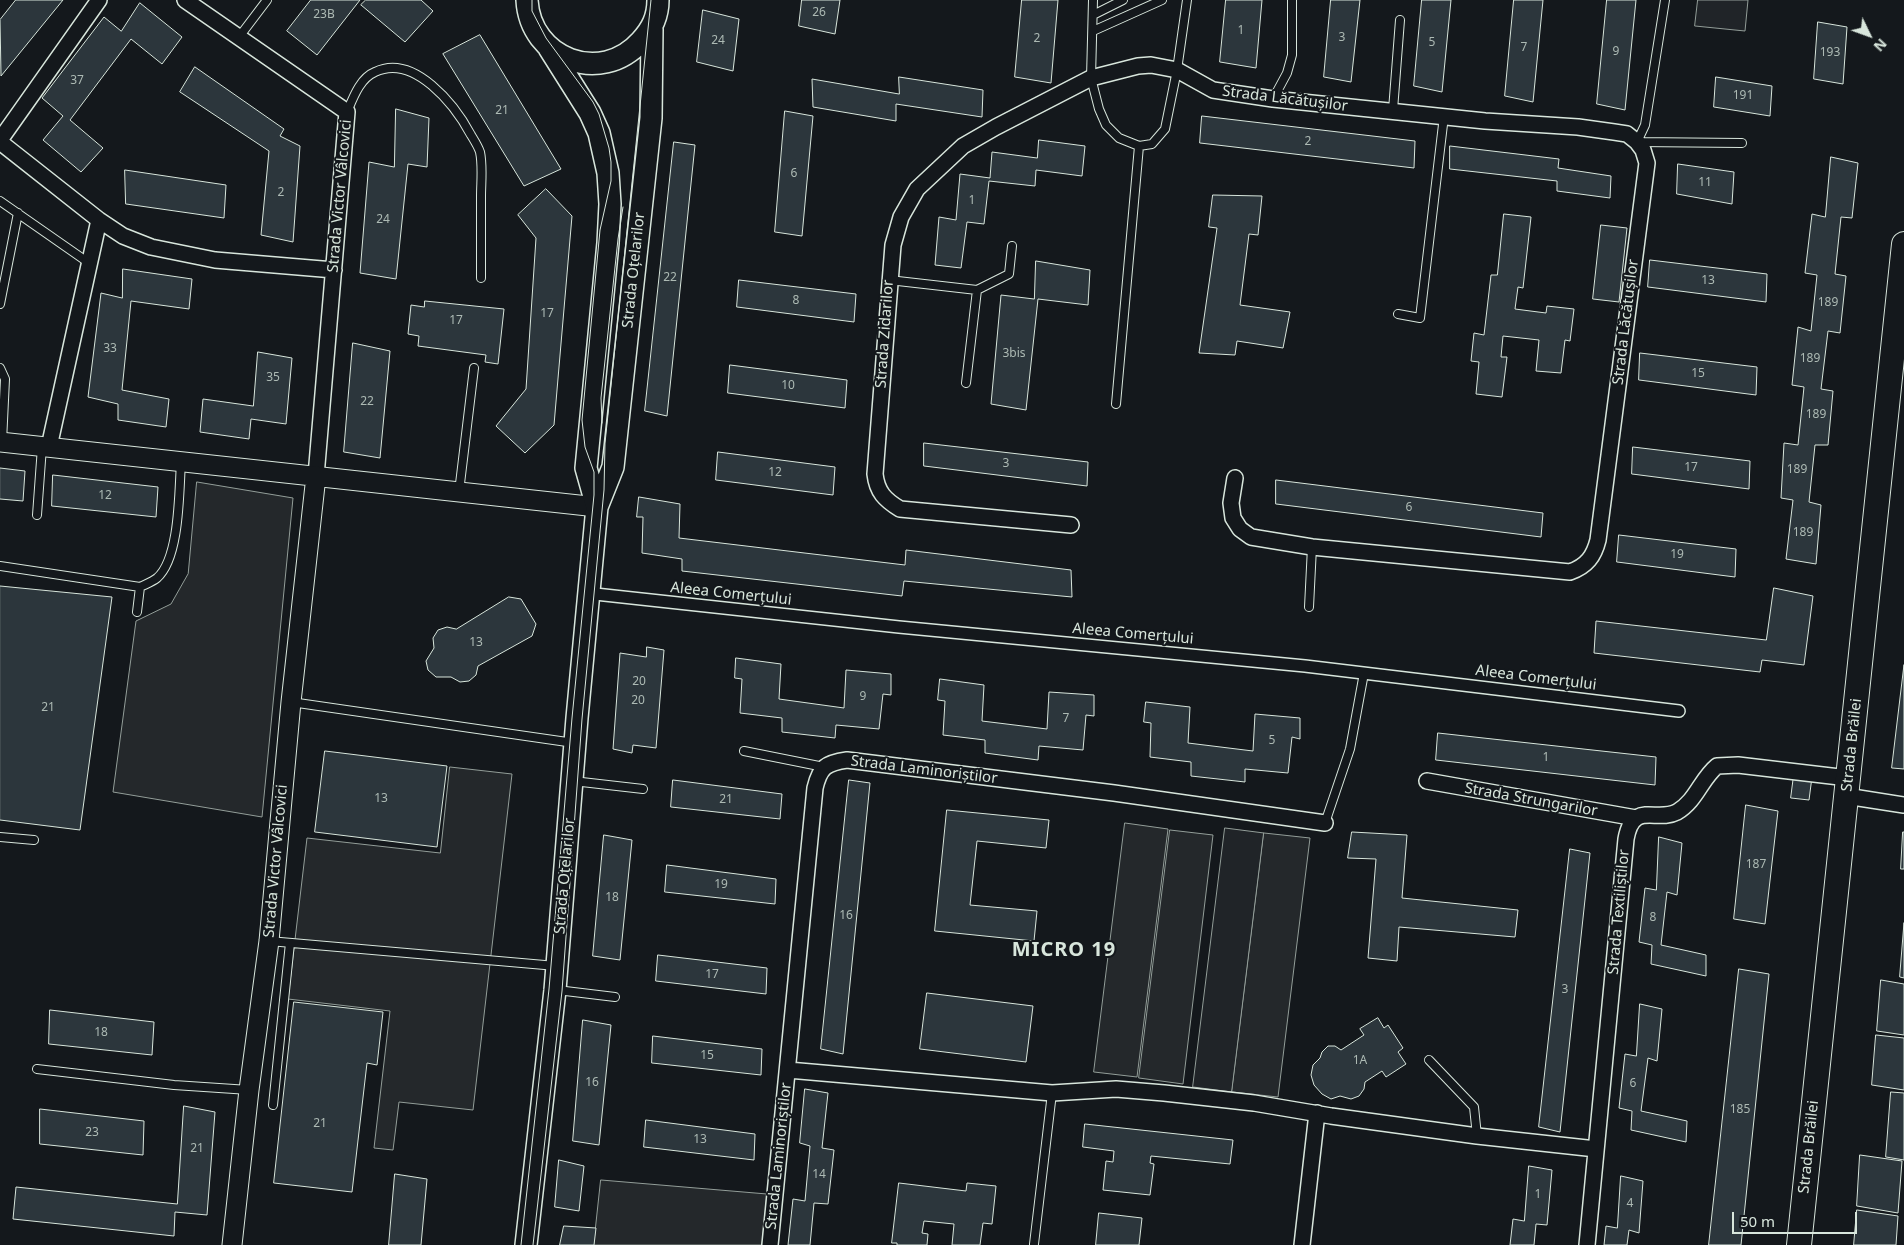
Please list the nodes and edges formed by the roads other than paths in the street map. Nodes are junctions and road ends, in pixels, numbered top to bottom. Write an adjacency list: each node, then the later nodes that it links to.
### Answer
1 (99, 0): 26 (street)
2 (185, 0): 18 (street, Strada Victor Vâlcovici)
3 (266, 0): 18 (lane)
4 (512, 0): 15 (main road)
5 (527, 0): 15 (main road)
6 (1093, 0): 13 (lane)
7 (1123, 0): 13 (lane)
8 (1162, 0): 17 (lane)
9 (1187, 0): 20 (lane)
10 (1292, 0): 22 (lane)
11 (1665, 0): 27 (lane)
12 (659, 1): 16 (main road, Strada Oțelarilor)
13 (1093, 15): 17 (lane)
14 (1400, 20): 23 (lane)
15 (531, 23): 19 (main road)
16 (652, 29): 19 (main road); 52 (main road, Strada Oțelarilor)
17 (1093, 31): 21 (lane)
18 (239, 37): 24 (street, Strada Victor Vâlcovici)
19 (550, 48): 52 (main road, Strada Oțelarilor)
20 (1177, 70): 21 (street, Strada Zidarilor); 22 (street, Strada Lăcătușilor); 29 (lane)
21 (1091, 78): 29 (lane); 38 (street, Strada Zidarilor)
22 (1273, 99): 23 (street, Strada Lăcătușilor)
23 (1393, 110): 25 (street, Strada Lăcătușilor)
24 (347, 112): 36 (street, Strada Victor Vâlcovici); 37 (lane)
25 (1444, 116): 27 (street, Strada Lăcătușilor); 41 (lane)
26 (0, 141): 32 (street)
27 (1637, 142): 28 (lane); 55 (street, Strada Lăcătușilor)
28 (1742, 143)
29 (1139, 146): 45 (lane)
30 (0, 201): 31 (lane)
31 (18, 213): 35 (lane); 40 (lane)
32 (99, 220): 35 (street); 36 (street)
33 (1904, 244): 69 (main road, Strada Brăilei)
34 (1012, 246): 39 (lane)
35 (89, 263): 47 (street)
36 (334, 270): 49 (street, Strada Victor Vâlcovici)
37 (481, 278)
38 (890, 280): 39 (lane); 54 (street, Strada Zidarilor)
39 (977, 290): 44 (lane)
40 (0, 304)
41 (1398, 314)
42 (0, 368): 46 (lane)
43 (474, 368): 51 (lane)
44 (966, 383)
45 (1116, 404)
46 (1, 442): 47 (street)
47 (46, 447): 48 (street); 53 (lane)
48 (181, 462): 49 (street); 57 (lane)
49 (316, 476): 51 (street); 62 (street, Strada Victor Vâlcovici)
50 (1235, 478): 55 (street, Strada Lăcătușilor)
51 (459, 492): 52 (street)
52 (597, 507): 58 (main road, Strada Oțelarilor)
53 (37, 514)
54 (1072, 525)
55 (1312, 547): 59 (lane)
56 (0, 566): 57 (lane)
57 (140, 586): 60 (lane)
58 (586, 593): 61 (street, Aleea Comerțului); 64 (main road, Strada Oțelarilor)
59 (1309, 607)
60 (137, 612)
61 (1364, 673): 63 (street, Aleea Comerțului); 73 (lane)
62 (291, 702): 64 (lane); 76 (street, Strada Victor Vâlcovici)
63 (1679, 711)
64 (576, 744): 67 (main road, Strada Oțelarilor)
65 (744, 751): 66 (lane)
66 (824, 767): 73 (street, Strada Laminoriștilor); 83 (street, Strada Laminoriștilor)
67 (573, 781): 70 (lane); 78 (main road, Strada Oțelarilor)
68 (1427, 781): 72 (street, Strada Strungarilor)
69 (1847, 787): 71 (street); 72 (street); 96 (main road, Strada Brăilei)
70 (643, 789)
71 (1904, 806)
72 (1636, 818): 89 (street, Strada Textiliștilor)
73 (1324, 823)
74 (0, 837): 75 (lane)
75 (34, 840)
76 (269, 941): 77 (lane); 84 (street, Strada Victor Vâlcovici)
77 (290, 943): 78 (lane); 86 (lane)
78 (558, 966): 79 (main road, Strada Oțelarilor)
79 (555, 990): 80 (lane); 92 (main road, Strada Oțelarilor)
80 (615, 997)
81 (1429, 1060): 88 (lane)
82 (37, 1069): 84 (lane)
83 (788, 1070): 85 (street); 93 (street, Strada Laminoriștilor)
84 (249, 1090): 91 (street, Strada Victor Vâlcovici)
85 (1052, 1093): 87 (street); 90 (lane)
86 (273, 1105)
87 (1317, 1113): 88 (street); 94 (street)
88 (1478, 1136): 89 (street)
89 (1596, 1149): 95 (street, Strada Textiliștilor)
90 (1034, 1244)
91 (232, 1245)
92 (526, 1245)
93 (770, 1245)
94 (1302, 1245)
95 (1586, 1245)
96 (1799, 1245)

